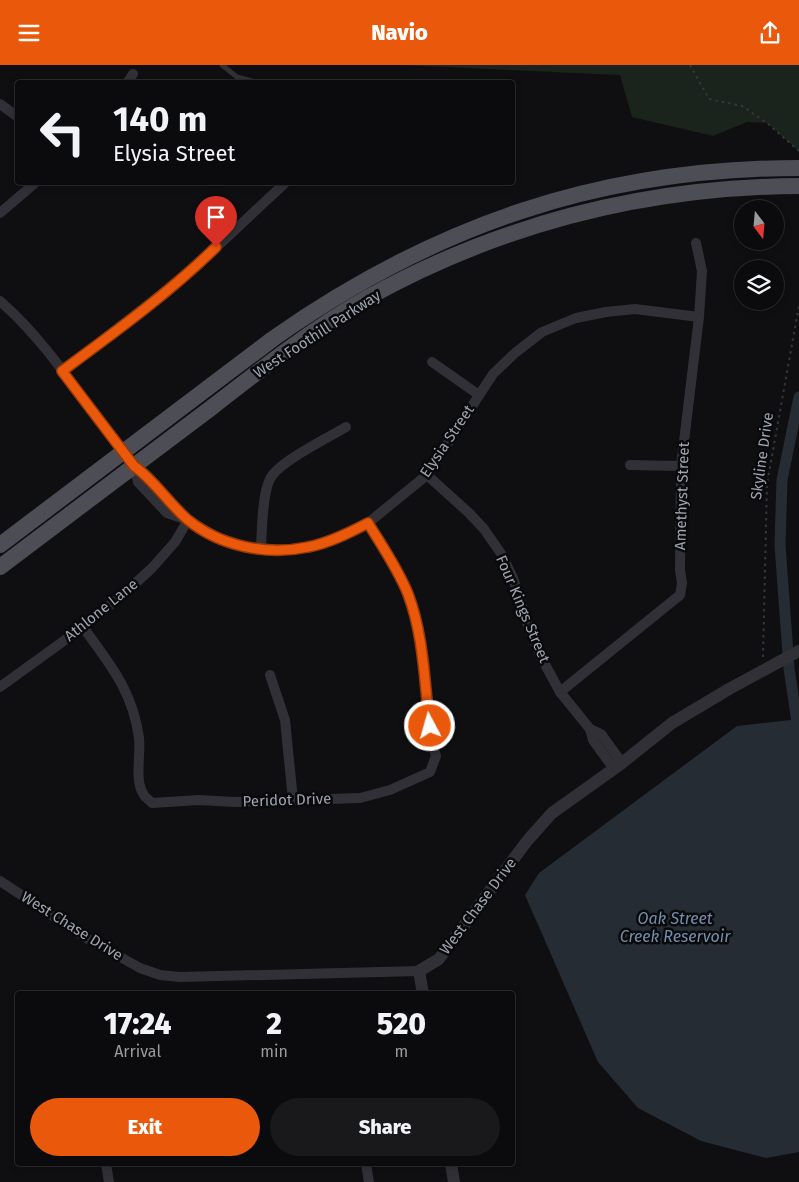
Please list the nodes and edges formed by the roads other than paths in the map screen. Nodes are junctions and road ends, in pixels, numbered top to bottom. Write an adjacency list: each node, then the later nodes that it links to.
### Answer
1 (222, 65): 2 (lane)
2 (248, 80)
3 (0, 104): 4 (street)
4 (15, 115)
5 (795, 168): 17 (main road, West Foothill Parkway)
6 (33, 185): 9 (street)
7 (283, 185): 14 (street)
8 (794, 186): 19 (main road, West Foothill Parkway)
9 (0, 213)
10 (696, 243): 12 (street, Amethyst Street)
11 (0, 301): 14 (street, Elysia Street)
12 (699, 317): 15 (street, Elysia Street); 20 (street, Amethyst Street)
13 (432, 362): 15 (street)
14 (62, 371): 17 (street, Elysia Street)
15 (479, 395): 21 (street, Elysia Street)
16 (346, 427): 25 (street)
17 (122, 452): 19 (street, Elysia Street); 24 (main road, West Foothill Parkway)
18 (630, 465): 20 (street)
19 (134, 466): 22 (street, Elysia Street); 26 (main road, West Foothill Parkway)
20 (680, 466): 31 (street, Amethyst Street)
21 (427, 475): 23 (street, Elysia Street); 31 (street, Four Kings Street)
22 (188, 520): 25 (street, Elysia Street); 27 (street, Athlone Lane)
23 (368, 523): 25 (street, Elysia Street); 33 (street, Peridot Drive)
24 (0, 545)
25 (261, 548)
26 (0, 567)
27 (83, 627): 30 (street, Athlone Lane); 33 (street, Peridot Drive)
28 (799, 651): 32 (street, West Chase Drive)
29 (270, 675): 33 (street)
30 (0, 687)
31 (560, 692): 32 (street, Four Kings Street)
32 (618, 766): 35 (street, West Chase Drive)
33 (293, 800)
34 (0, 881): 35 (street, West Chase Drive)
35 (419, 971): 36 (street)
36 (422, 991)
37 (106, 1166): 40 (street)
38 (366, 1166): 41 (street)
39 (451, 1166): 42 (street)
40 (109, 1182)
41 (369, 1182)
42 (454, 1182)

